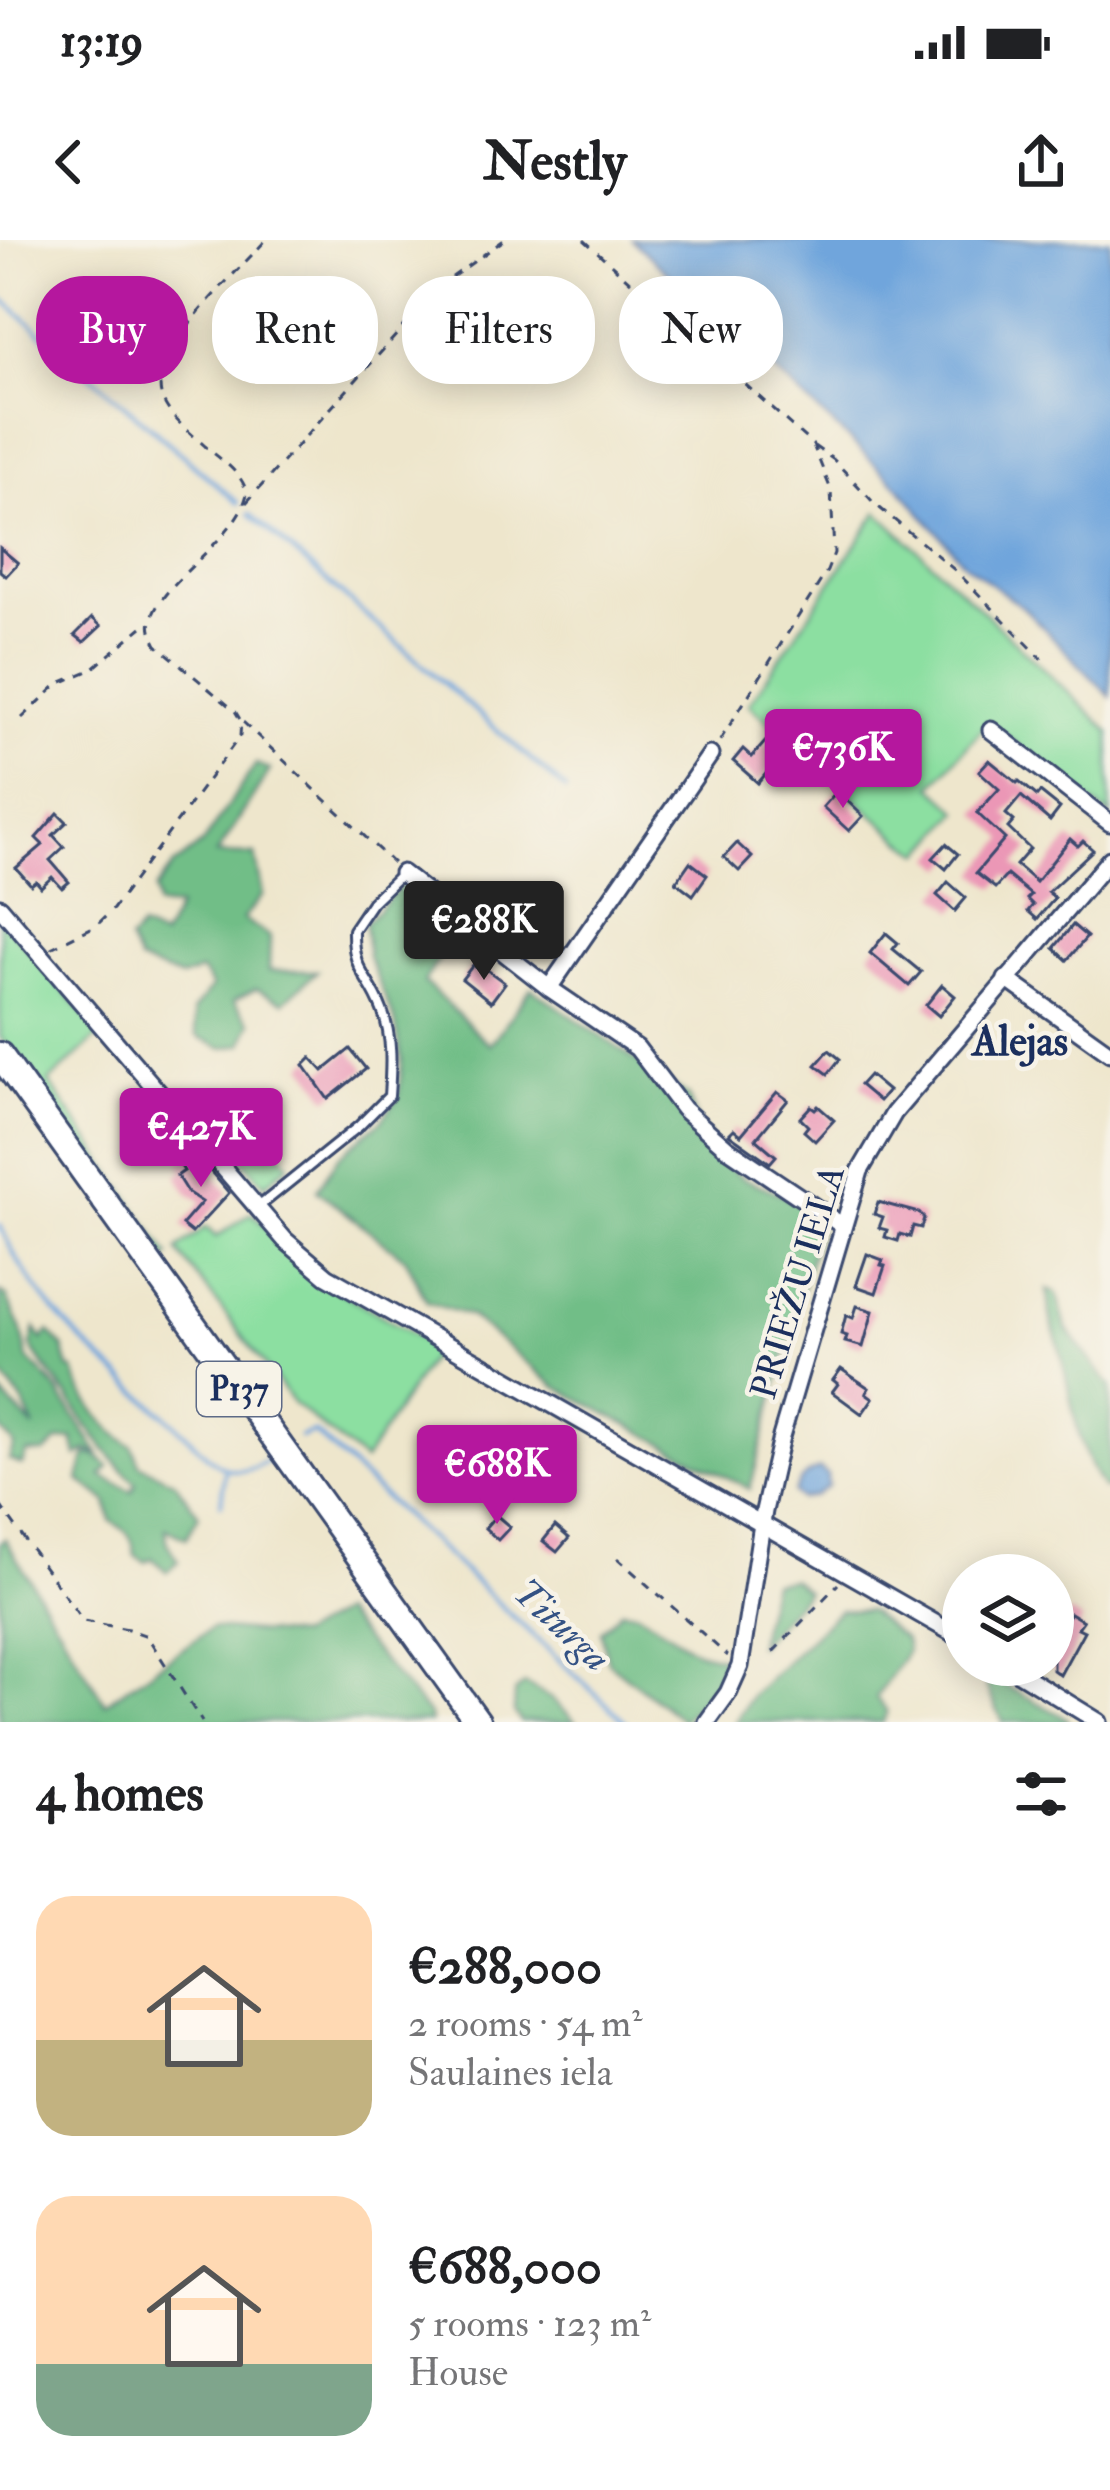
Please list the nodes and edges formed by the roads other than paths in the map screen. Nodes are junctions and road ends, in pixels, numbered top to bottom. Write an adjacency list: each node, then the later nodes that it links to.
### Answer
1 (991, 730): 3 (street)
2 (710, 755): 8 (street)
3 (1110, 824)
4 (1110, 859): 7 (street, PRIEŽU IELA)
5 (402, 873): 8 (street); 11 (lane)
6 (0, 907): 11 (street)
7 (1006, 979): 9 (street); 12 (street, PRIEŽU IELA)
8 (549, 988): 12 (street)
9 (1110, 1053)
10 (0, 1055): 16 (main road, P137)
11 (257, 1208): 13 (street)
12 (843, 1226): 13 (street, PRIEŽU IELA)
13 (762, 1525): 14 (street); 17 (street, PRIEŽU IELA)
14 (942, 1628)
15 (1042, 1686): 18 (street)
16 (478, 1722)
17 (706, 1722)
18 (1099, 1722)

